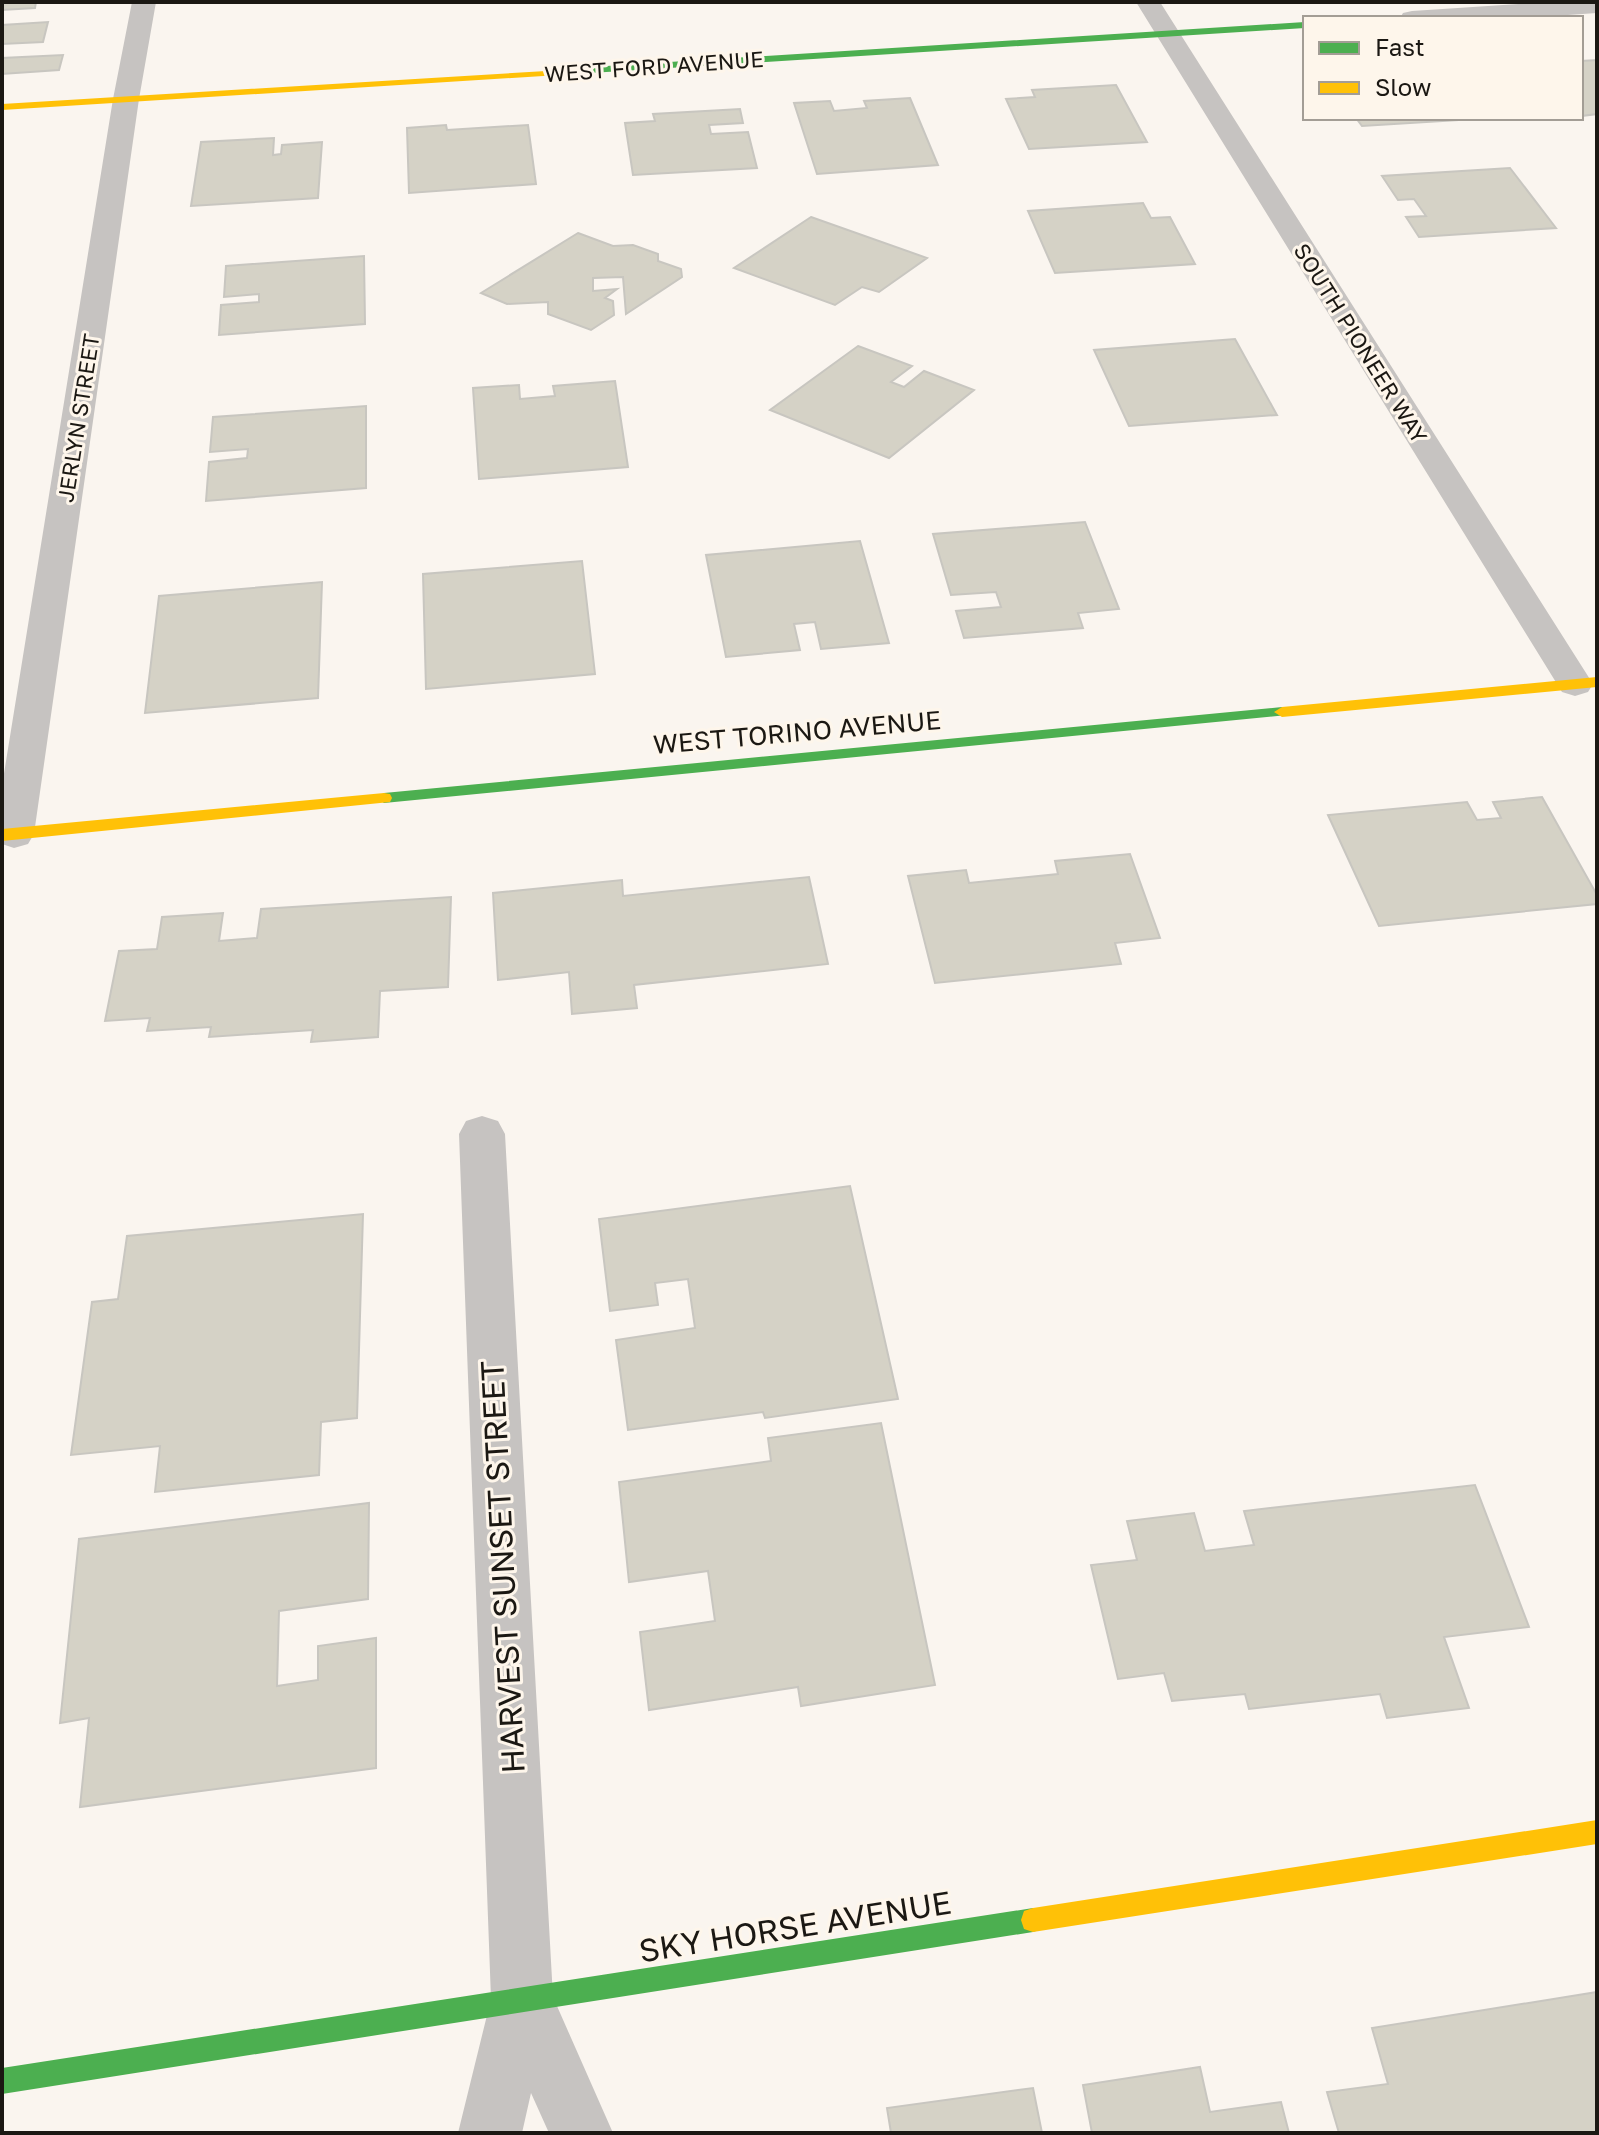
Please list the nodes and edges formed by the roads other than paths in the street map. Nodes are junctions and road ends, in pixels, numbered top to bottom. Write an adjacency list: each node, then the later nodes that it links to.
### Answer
1 (144, 2): 7 (street, JERLYN STREET)
2 (1148, 2): 6 (street, SOUTH PIONEER WAY)
3 (1597, 6): 4 (street)
4 (1443, 16)
5 (1303, 25): 6 (street, WEST FORD AVENUE)
6 (1168, 34): 7 (street, WEST FORD AVENUE); 9 (street, SOUTH PIONEER WAY)
7 (126, 99): 8 (street, WEST FORD AVENUE); 10 (street, JERLYN STREET)
8 (2, 107)
9 (1586, 683): 10 (street, WEST TORINO AVENUE)
10 (8, 834)
11 (482, 1134): 13 (street, HARVEST SUNSET STREET)
12 (1597, 1832): 13 (street, SKY HORSE AVENUE)
13 (522, 1999): 14 (street, SKY HORSE AVENUE); 15 (street, HARVEST SUNSET STREET); 16 (street, HARVEST SUNSET STREET)
14 (2, 2081)
15 (490, 2133)
16 (581, 2133)

